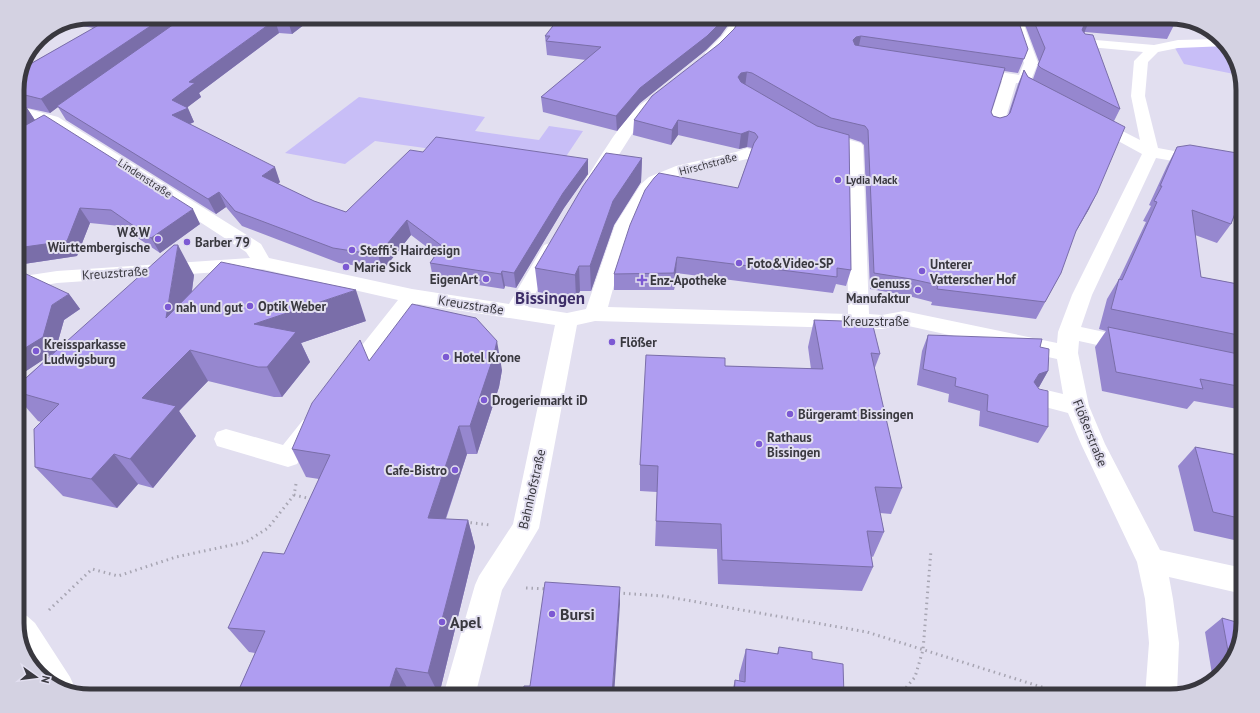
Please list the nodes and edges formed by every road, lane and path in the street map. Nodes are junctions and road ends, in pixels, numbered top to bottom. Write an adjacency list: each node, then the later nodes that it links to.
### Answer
1 (737, 24): 6 (street)
2 (1017, 24): 8 (street)
3 (1084, 43): 5 (street)
4 (1215, 43): 5 (street)
5 (1154, 49): 17 (street)
6 (702, 62)
7 (957, 70): 8 (street)
8 (1017, 79): 10 (street); 14 (street)
9 (665, 93): 20 (street)
10 (1055, 101)
11 (24, 112): 12 (street, Lindenstraße)
12 (60, 115): 15 (street); 22 (street, Lindenstraße)
13 (1083, 116): 17 (street)
14 (996, 128)
15 (35, 131)
16 (809, 131): 28 (street)
17 (1152, 152): 19 (street); 29 (street)
18 (747, 153): 26 (street, Hirschstraße)
19 (1215, 164)
20 (587, 191)
21 (558, 237): 25 (street)
22 (262, 263): 23 (street, Kreuzstraße); 24 (street, Kreuzstraße)
23 (24, 283)
24 (412, 296): 25 (street, Kreuzstraße); 31 (street)
25 (515, 312): 27 (street, Kreuzstraße)
26 (595, 314): 27 (street, Kreuzstraße); 28 (street, Kreuzstraße)
27 (567, 320): 46 (street, Bahnhofstraße)
28 (859, 322): 29 (street, Kreuzstraße)
29 (1068, 342): 30 (street, Kreuzstraße); 34 (street, Flößerstraße)
30 (1145, 348)
31 (336, 395)
32 (1038, 397): 34 (street)
33 (32, 403): 35 (path)
34 (1077, 406): 44 (street, Flößerstraße)
35 (24, 408)
36 (321, 414): 37 (street)
37 (226, 439)
38 (294, 495): 49 (path)
39 (302, 497): 40 (path)
40 (319, 500)
41 (458, 520): 42 (path)
42 (476, 523)
43 (931, 550): 51 (path)
44 (1151, 561): 45 (street); 56 (street, Flößerstraße)
45 (1236, 579)
46 (489, 585): 47 (path); 53 (street, Bahnhofstraße)
47 (552, 589)
48 (616, 593): 51 (path)
49 (24, 626)
50 (25, 636): 52 (street)
51 (923, 650): 54 (path); 55 (path)
52 (51, 676)
53 (461, 689)
54 (906, 689)
55 (1048, 689)
56 (1161, 689)

